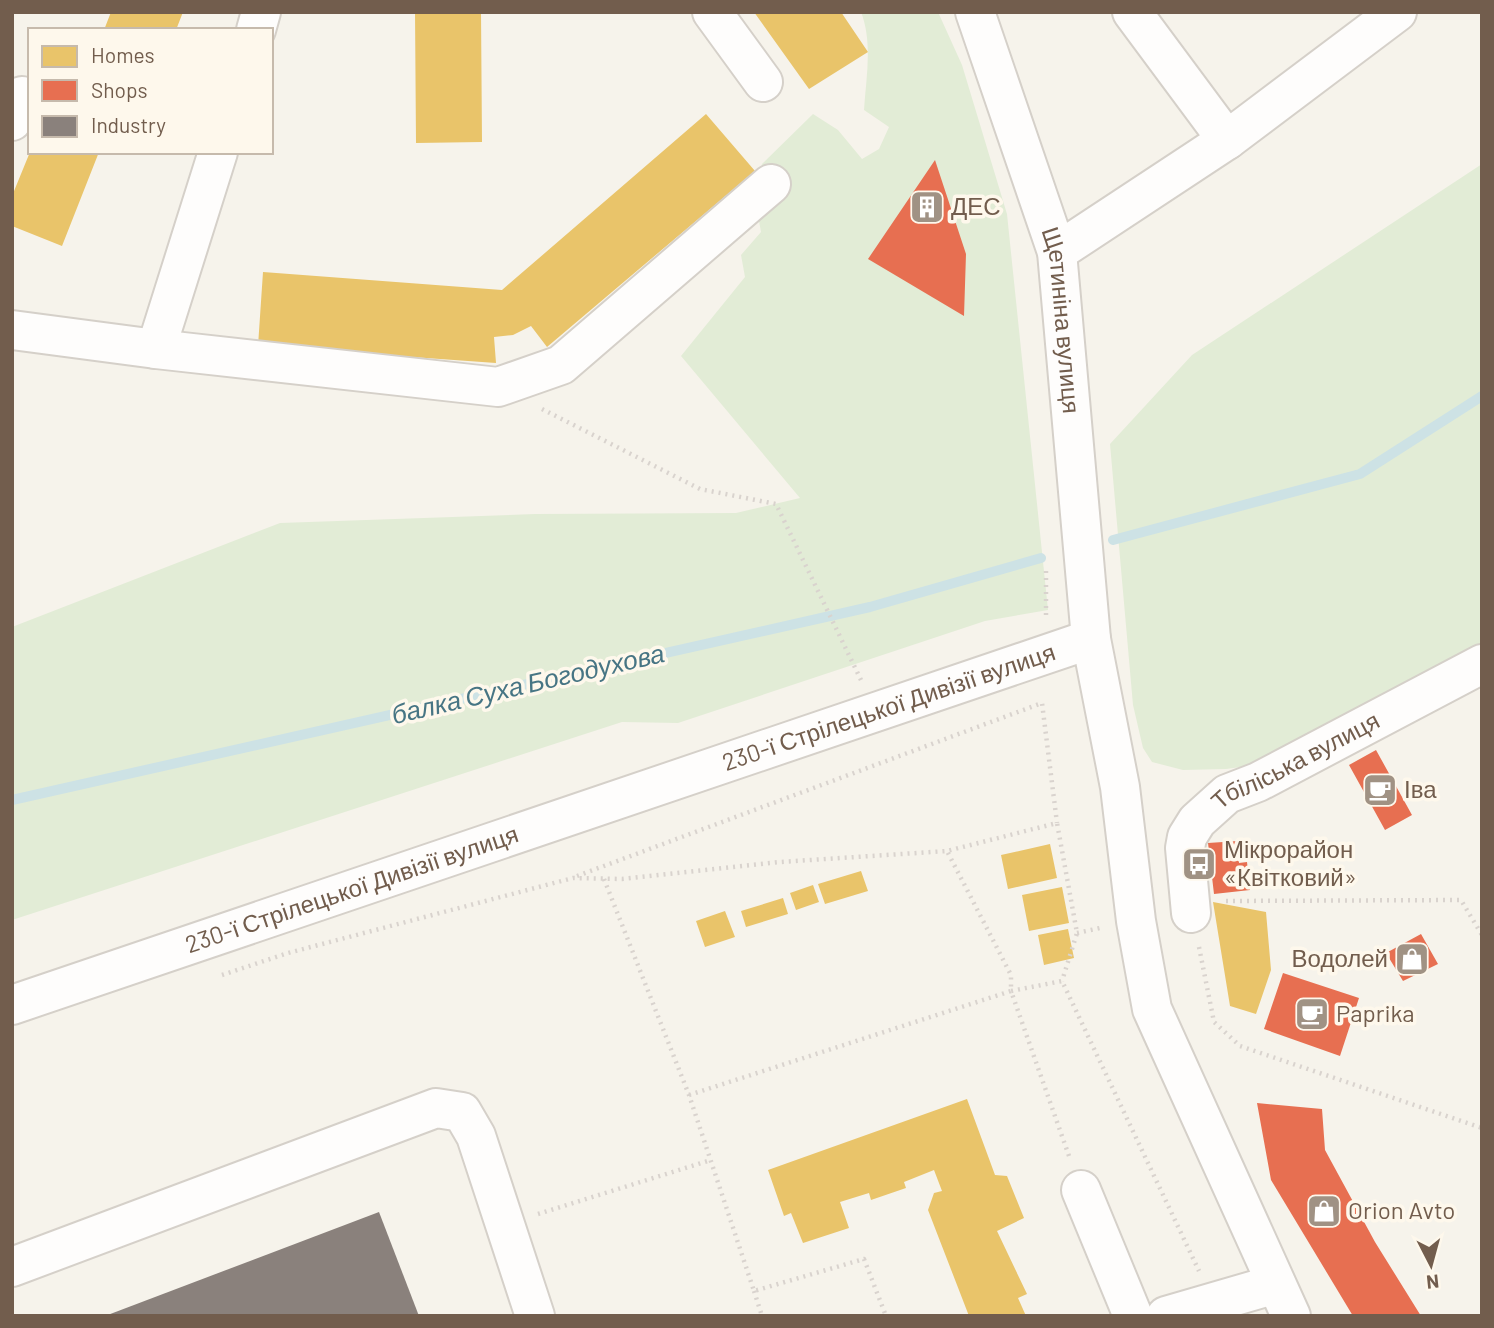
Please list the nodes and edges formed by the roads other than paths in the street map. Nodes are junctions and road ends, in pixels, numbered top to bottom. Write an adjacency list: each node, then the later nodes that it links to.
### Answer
1 (712, 12): 5 (street)
2 (975, 12): 9 (street, Щетиніна вулиця)
3 (1132, 12): 6 (street)
4 (1397, 12): 6 (street)
5 (763, 82)
6 (1227, 140): 9 (street)
7 (217, 154): 11 (street)
8 (771, 184): 11 (street)
9 (1057, 252): 12 (street, Щетиніна вулиця)
10 (12, 330): 11 (street)
11 (156, 349)
12 (1091, 639): 15 (street, 230-ї Стрілецької Дивізії вулиця); 18 (street, 230-ї Стрілецької Дивізії вулиця)
13 (1482, 664): 14 (street, Тбіліська вулиця)
14 (1191, 907)
15 (12, 1005)
16 (1081, 1190): 20 (street)
17 (12, 1267): 19 (street)
18 (1284, 1300): 21 (street)
19 (536, 1316)
20 (1133, 1316)
21 (1166, 1316)

